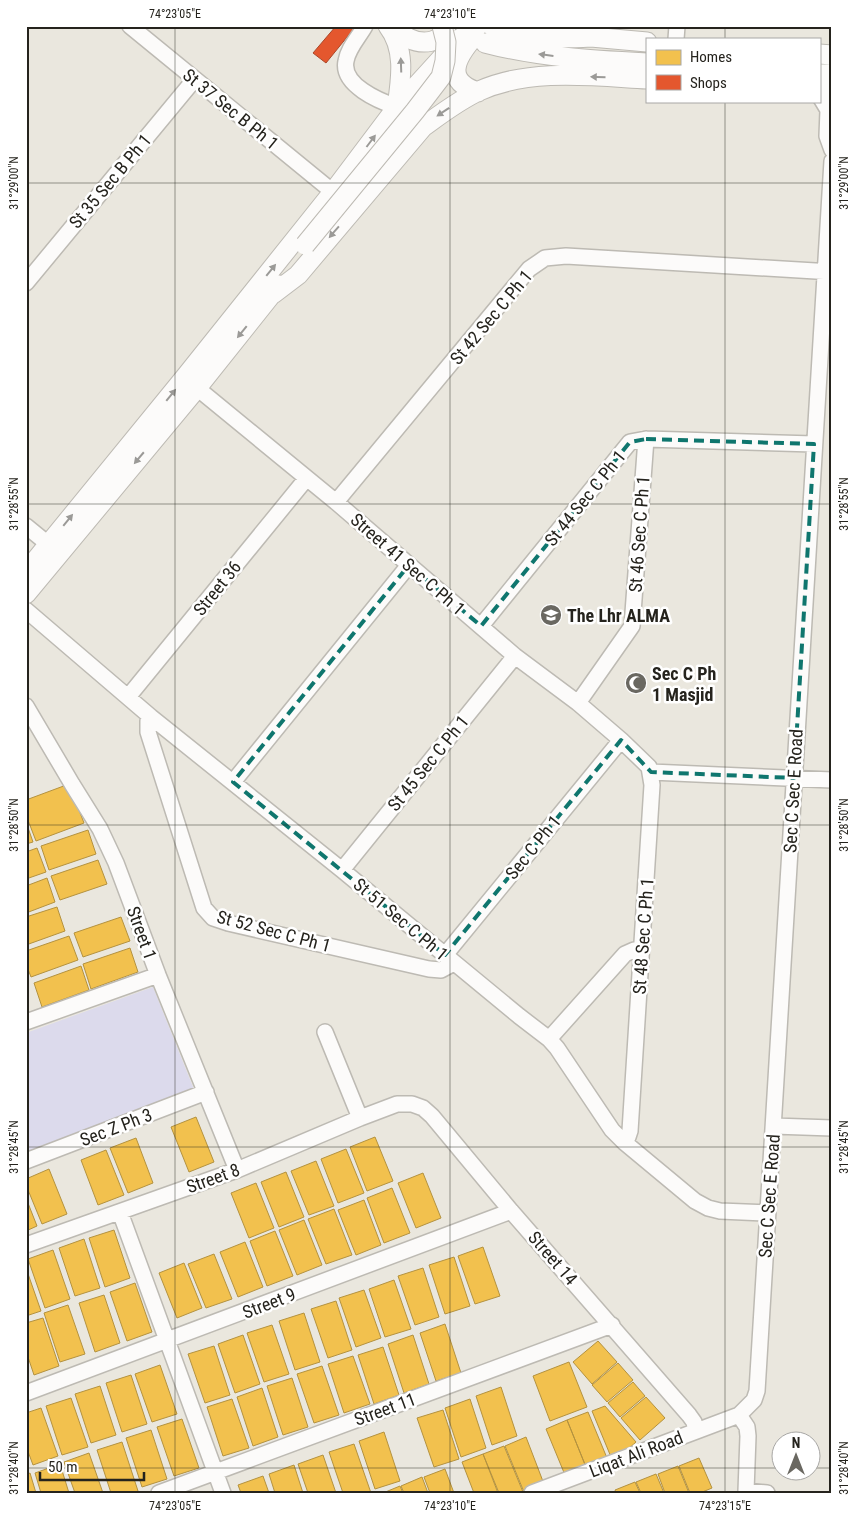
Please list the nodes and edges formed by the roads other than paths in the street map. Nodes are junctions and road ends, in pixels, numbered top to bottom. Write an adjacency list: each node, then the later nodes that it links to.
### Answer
1 (130, 26): 12 (street, St 37 Sec B Ph 1)
2 (365, 26): 15 (street)
3 (388, 26): 15 (main road, one-way to 3)
4 (396, 26): 5 (main road)
5 (440, 26): 21 (main road, bridge)
6 (551, 26): 8 (main road)
7 (482, 31): 8 (main road); 10 (main road, one-way to 7); 13 (main road); 15 (main road)
8 (591, 38): 9 (main road)
9 (646, 42)
10 (646, 63)
11 (646, 79): 13 (main road, one-way to 13)
12 (194, 80): 18 (street, St 37 Sec B Ph 1); 20 (street, St 35 Sec B Ph 1)
13 (478, 92): 21 (main road, one-way to 21)
14 (820, 96): 16 (street)
15 (398, 107): 18 (main road, one-way to 15)
16 (832, 150)
17 (832, 161): 19 (street, Sec C Sec E Road)
18 (333, 192): 28 (main road, one-way to 18)
19 (829, 272): 24 (street, Sec C Sec E Road); 26 (street, St 42 Sec C Ph 1)
20 (26, 283)
21 (273, 294): 22 (main road, one-way to 22)
22 (196, 388): 25 (street, Street 41 Sec C Ph 1); 31 (main road, one-way to 31)
23 (646, 439): 24 (street, St 44 Sec C Ph 1); 33 (street, St 44 Sec C Ph 1); 36 (street, St 46 Sec C Ph 1)
24 (814, 444): 41 (street, Sec C Sec E Road)
25 (306, 479): 26 (street, Street 41 Sec C Ph 1); 35 (street, Street 36)
26 (336, 502): 29 (street, Street 41 Sec C Ph 1)
27 (26, 526): 28 (street)
28 (48, 544): 30 (main road)
29 (409, 565): 33 (street, Street 41 Sec C Ph 1); 43 (street)
30 (26, 572)
31 (26, 594)
32 (26, 610): 35 (street, St 51 Sec C Ph 1)
33 (481, 626): 34 (street, Street 41 Sec C Ph 1)
34 (515, 656): 36 (street, Street 41 Sec C Ph 1); 44 (street, St 45 Sec C Ph 1)
35 (128, 697): 38 (street, St 51 Sec C Ph 1)
36 (578, 703): 39 (street, Street 41 Sec C Ph 1)
37 (26, 706): 47 (street, Street 1)
38 (151, 717): 43 (street, St 51 Sec C Ph 1); 46 (street, St 52 Sec C Ph 1)
39 (621, 740): 40 (street); 46 (street, Sec C Ph 1)
40 (651, 772): 41 (street); 45 (street, St 48 Sec C Ph 1)
41 (794, 778): 42 (street); 54 (street, Sec C Sec E Road)
42 (832, 780)
43 (233, 782): 44 (street, St 51 Sec C Ph 1)
44 (342, 870): 46 (street, St 51 Sec C Ph 1)
45 (642, 950): 50 (street); 56 (street, St 48 Sec C Ph 1)
46 (450, 959): 50 (street, St 51 Sec C Ph 1)
47 (158, 975): 48 (street); 51 (street, Street 1)
48 (28, 1018)
49 (325, 1032): 53 (street)
50 (550, 1039): 56 (street, St 51 Sec C Ph 1)
51 (206, 1092): 57 (street, Sec Z Ph 3); 58 (street, Street 1)
52 (398, 1104): 53 (street, Street 8); 59 (street, Street 14)
53 (360, 1118): 58 (street, Street 8)
54 (774, 1126): 55 (street); 61 (street, Sec C Sec E Road)
55 (832, 1128)
56 (624, 1142): 61 (street, St 51 Sec C Ph 1)
57 (26, 1161)
58 (237, 1170): 60 (street, Street 8)
59 (511, 1211): 63 (street, Street 14); 64 (street, Street 9)
60 (120, 1212): 62 (street, Street 8); 64 (street)
61 (768, 1213): 66 (street, Sec C Sec E Road)
62 (26, 1245)
63 (612, 1325): 67 (street, Street 14); 68 (street, Street 11)
64 (167, 1341): 65 (street, Street 9); 68 (street)
65 (26, 1393)
66 (739, 1415): 67 (street, Liqat Ali Road); 69 (street)
67 (696, 1431): 72 (street, Liqat Ali Road)
68 (216, 1472): 70 (street, Street 11); 71 (street)
69 (745, 1492): 73 (street)
70 (159, 1493)
71 (223, 1493)
72 (532, 1493)
73 (767, 1493)

